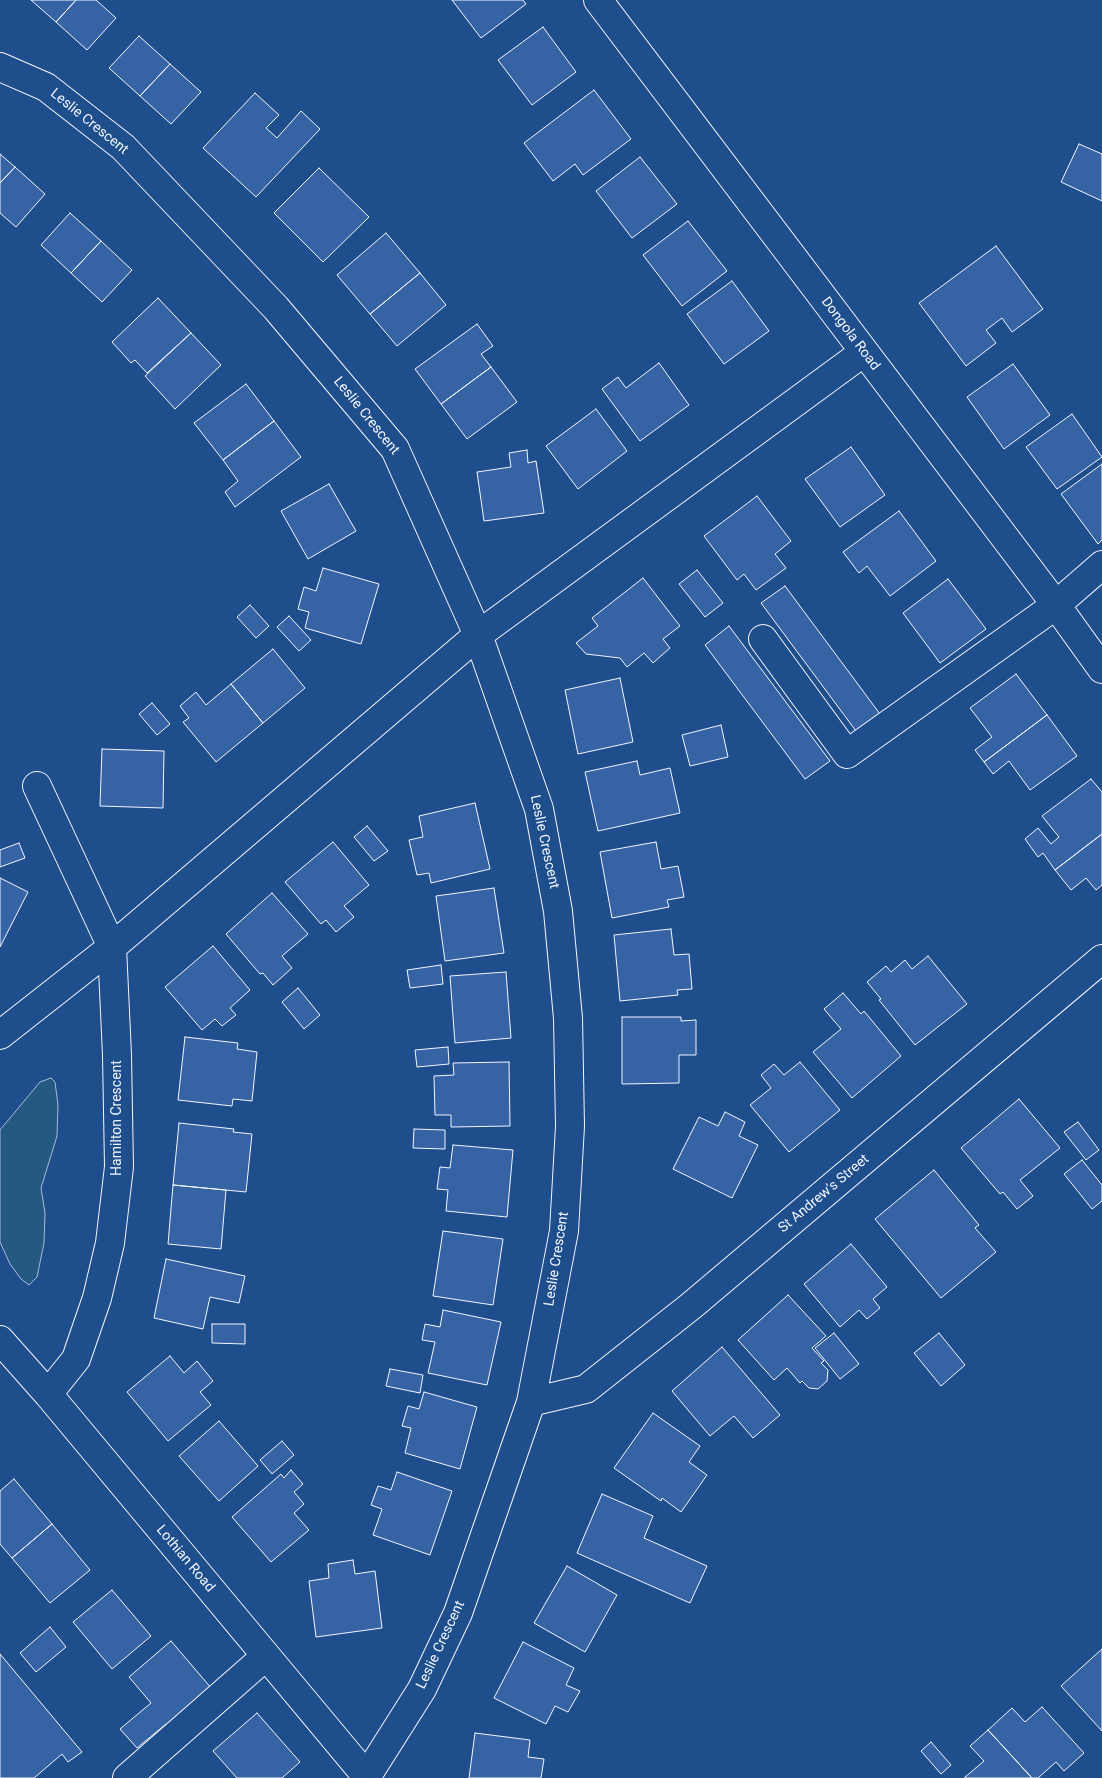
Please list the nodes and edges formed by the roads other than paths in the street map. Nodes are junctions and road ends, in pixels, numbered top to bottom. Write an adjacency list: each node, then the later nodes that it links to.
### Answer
1 (598, 0): 3 (street, Dongola Road)
2 (0, 67): 6 (street, Leslie Crescent)
3 (864, 352): 5 (street, Dongola Road); 6 (street)
4 (1102, 565): 5 (street)
5 (1056, 605): 7 (street); 8 (street, Dongola Road)
6 (478, 635): 10 (street); 15 (street, Leslie Crescent)
7 (763, 638)
8 (1102, 669)
9 (37, 786): 10 (street)
10 (112, 947): 12 (street); 14 (street, Hamilton Crescent)
11 (1102, 959): 15 (street, St Andrew's Street)
12 (0, 1036)
13 (0, 1340): 14 (street, Lothian Road)
14 (48, 1394): 16 (street, Lothian Road)
15 (531, 1402): 17 (street, Leslie Crescent)
16 (266, 1656): 17 (street, Lothian Road); 18 (street)
17 (368, 1777)
18 (127, 1778)

